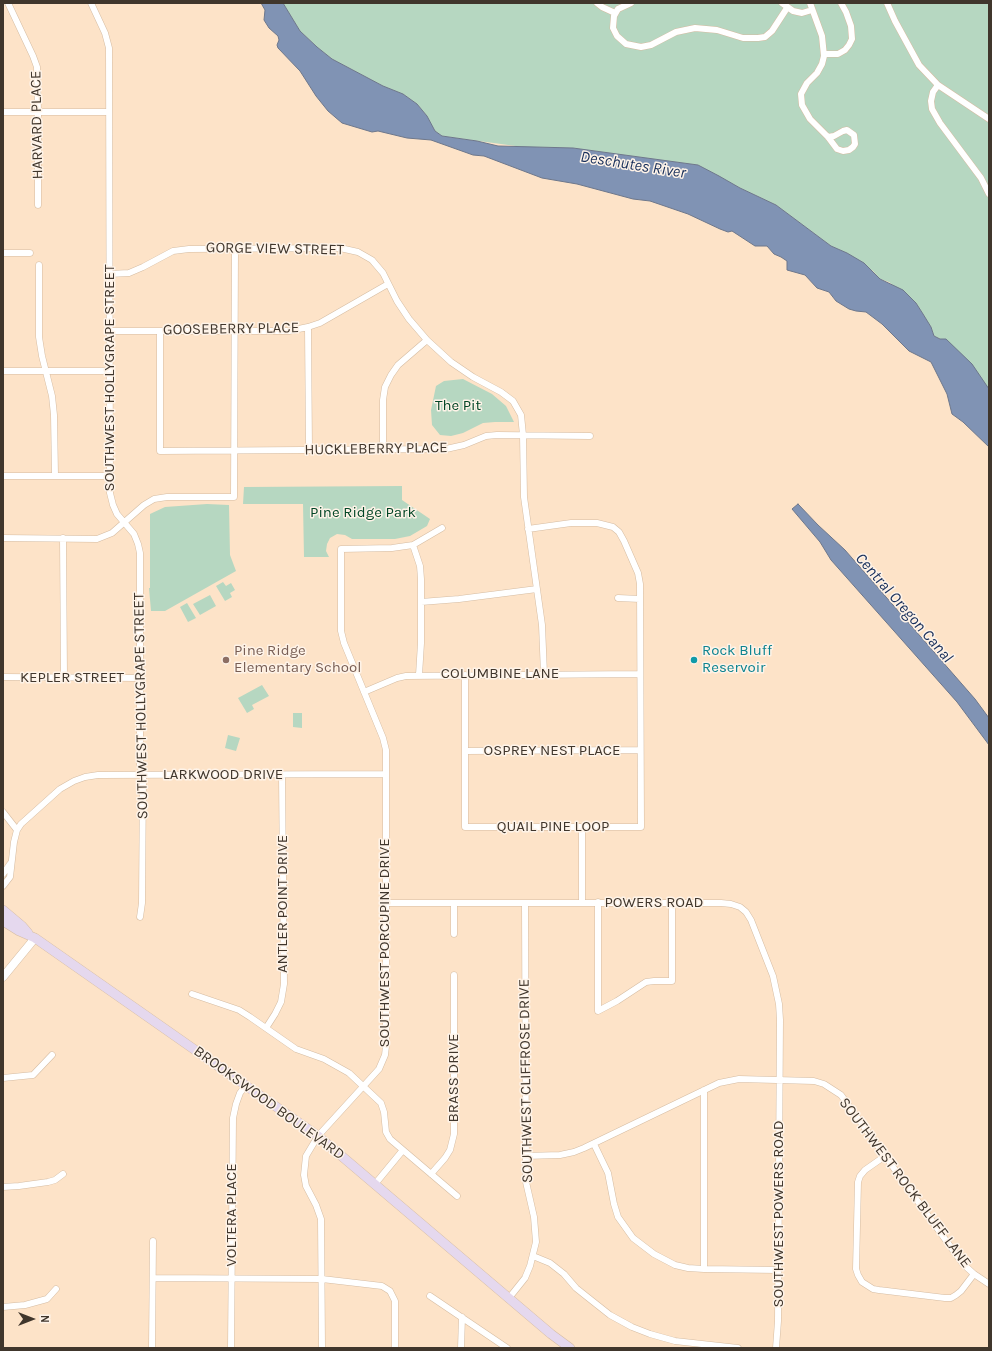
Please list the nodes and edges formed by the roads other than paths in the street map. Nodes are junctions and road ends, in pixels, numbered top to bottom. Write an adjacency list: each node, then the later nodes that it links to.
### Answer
1 (8, 3): 15 (street, HARVARD PLACE)
2 (90, 3): 16 (street, SOUTHWEST HOLLYGRAPE STREET)
3 (597, 3): 11 (street)
4 (631, 3): 11 (street)
5 (782, 3): 9 (street)
6 (810, 3): 10 (street)
7 (841, 3): 12 (street)
8 (887, 3): 13 (street)
9 (787, 8): 10 (street); 11 (street)
10 (812, 10): 12 (street)
11 (615, 13)
12 (824, 54): 18 (street)
13 (938, 85): 17 (street); 19 (street)
14 (3, 112): 15 (street)
15 (38, 112): 16 (street); 20 (street, HARVARD PLACE)
16 (109, 112): 25 (street, SOUTHWEST HOLLYGRAPE STREET)
17 (989, 118)
18 (828, 137)
19 (989, 194)
20 (38, 205)
21 (235, 248): 25 (street, GORGE VIEW STREET); 26 (street, GORGE VIEW STREET); 28 (street)
22 (3, 253): 23 (street)
23 (30, 253)
24 (39, 265): 33 (street)
25 (109, 274): 29 (street, SOUTHWEST HOLLYGRAPE STREET)
26 (388, 284): 27 (street, GOOSEBERRY PLACE); 31 (street, GORGE VIEW STREET)
27 (308, 327): 28 (street, GOOSEBERRY PLACE); 39 (street)
28 (235, 330): 30 (street, GOOSEBERRY PLACE); 38 (street)
29 (110, 331): 30 (street, GOOSEBERRY PLACE); 34 (street, SOUTHWEST HOLLYGRAPE STREET)
30 (160, 331): 38 (street, HUCKLEBERRY PLACE)
31 (427, 340): 35 (street, GORGE VIEW STREET); 37 (street)
32 (3, 371): 33 (street)
33 (46, 371): 34 (street); 41 (street)
34 (109, 371): 42 (street, SOUTHWEST HOLLYGRAPE STREET)
35 (523, 435): 36 (street, HUCKLEBERRY PLACE); 37 (street, HUCKLEBERRY PLACE); 45 (street, GORGE VIEW STREET)
36 (590, 436)
37 (383, 449): 39 (street, HUCKLEBERRY PLACE)
38 (235, 450): 39 (street, HUCKLEBERRY PLACE); 43 (street)
39 (309, 450)
40 (3, 476): 41 (street)
41 (55, 476): 42 (street)
42 (109, 476): 43 (street, SOUTHWEST HOLLYGRAPE STREET)
43 (124, 522): 47 (street); 59 (street, SOUTHWEST HOLLYGRAPE STREET)
44 (442, 528): 48 (street)
45 (528, 529): 49 (street, GORGE VIEW STREET); 51 (street, QUAIL PINE LOOP)
46 (3, 538): 47 (street)
47 (63, 538): 58 (street)
48 (413, 545): 52 (street); 60 (street, SOUTHWEST PORCUPINE DRIVE)
49 (537, 589): 52 (street); 53 (street, GORGE VIEW STREET)
50 (618, 598): 51 (street)
51 (640, 599): 54 (street, QUAIL PINE LOOP)
52 (421, 602): 55 (street)
53 (544, 674): 54 (street, COLUMBINE LANE); 56 (street, COLUMBINE LANE)
54 (640, 674): 61 (street, QUAIL PINE LOOP)
55 (420, 675): 56 (street, COLUMBINE LANE); 60 (street, COLUMBINE LANE)
56 (465, 675): 62 (street, QUAIL PINE LOOP)
57 (3, 677): 58 (street, KEPLER STREET)
58 (64, 678): 59 (street, KEPLER STREET)
59 (140, 678): 64 (street, SOUTHWEST HOLLYGRAPE STREET)
60 (364, 692): 63 (street, SOUTHWEST PORCUPINE DRIVE)
61 (640, 750): 62 (street, OSPREY NEST PLACE); 67 (street, QUAIL PINE LOOP)
62 (465, 751): 67 (street, QUAIL PINE LOOP)
63 (385, 774): 65 (street, LARKWOOD DRIVE); 74 (street, SOUTHWEST PORCUPINE DRIVE)
64 (143, 775): 65 (street, LARKWOOD DRIVE); 68 (street, LARKWOOD DRIVE); 79 (street, SOUTHWEST HOLLYGRAPE STREET)
65 (282, 775): 86 (street, ANTLER POINT DRIVE)
66 (3, 812): 68 (street)
67 (582, 827): 77 (street)
68 (17, 830): 69 (street)
69 (11, 863): 70 (street); 71 (street)
70 (3, 874)
71 (3, 886)
72 (598, 902): 73 (street, POWERS ROAD); 73 (street); 77 (street, POWERS ROAD)
73 (672, 902): 89 (street, POWERS ROAD)
74 (385, 903): 75 (street, POWERS ROAD); 91 (street, SOUTHWEST PORCUPINE DRIVE)
75 (454, 903): 76 (street, POWERS ROAD); 81 (street)
76 (525, 903): 77 (street, POWERS ROAD); 96 (street, SOUTHWEST CLIFFROSE DRIVE)
77 (582, 903)
78 (3, 910): 82 (main road, BROOKSWOOD BOULEVARD)
79 (140, 917)
80 (3, 922): 82 (main road, BROOKSWOOD BOULEVARD)
81 (454, 934)
82 (33, 937): 84 (street); 90 (main road, BROOKSWOOD BOULEVARD)
83 (454, 975): 99 (street, BRASS DRIVE)
84 (3, 977)
85 (192, 994): 86 (street)
86 (266, 1028): 91 (street)
87 (52, 1055): 88 (street)
88 (3, 1078)
89 (780, 1079): 92 (street, SOUTHWEST ROCK BLUFF LANE); 97 (street, SOUTHWEST ROCK BLUFF LANE); 106 (street, SOUTHWEST POWERS ROAD)
90 (246, 1085): 93 (main road, BROOKSWOOD BOULEVARD); 109 (street, VOLTERA PLACE)
91 (363, 1086): 93 (street, SOUTHWEST PORCUPINE DRIVE); 95 (street)
92 (704, 1090): 94 (street, SOUTHWEST ROCK BLUFF LANE); 105 (street)
93 (318, 1136): 100 (main road, BROOKSWOOD BOULEVARD); 110 (street, SOUTHWEST PORCUPINE DRIVE)
94 (594, 1144): 96 (street, SOUTHWEST ROCK BLUFF LANE); 105 (street)
95 (403, 1150): 99 (street); 100 (street)
96 (525, 1156): 104 (street, SOUTHWEST CLIFFROSE DRIVE)
97 (885, 1156): 107 (street, SOUTHWEST ROCK BLUFF LANE); 107 (street)
98 (63, 1174): 101 (street)
99 (431, 1174): 102 (street)
100 (375, 1184): 114 (main road, BROOKSWOOD BOULEVARD)
101 (3, 1187)
102 (457, 1196)
103 (153, 1241): 108 (street)
104 (533, 1256): 114 (street, SOUTHWEST CLIFFROSE DRIVE); 124 (street)
105 (704, 1269): 106 (street)
106 (778, 1270): 125 (street, SOUTHWEST POWERS ROAD)
107 (974, 1274): 111 (street, SOUTHWEST ROCK BLUFF LANE)
108 (153, 1278): 109 (street); 117 (street)
109 (232, 1278): 110 (street); 118 (street, VOLTERA PLACE)
110 (322, 1279): 119 (street, SOUTHWEST PORCUPINE DRIVE); 120 (street)
111 (989, 1284)
112 (56, 1289): 115 (street)
113 (430, 1296): 116 (street)
114 (509, 1298): 123 (main road, BROOKSWOOD BOULEVARD)
115 (3, 1307)
116 (462, 1317): 121 (street); 122 (street)
117 (152, 1348)
118 (232, 1348)
119 (322, 1348)
120 (395, 1348)
121 (461, 1348)
122 (508, 1348)
123 (570, 1348)
124 (738, 1348)
125 (776, 1348)

